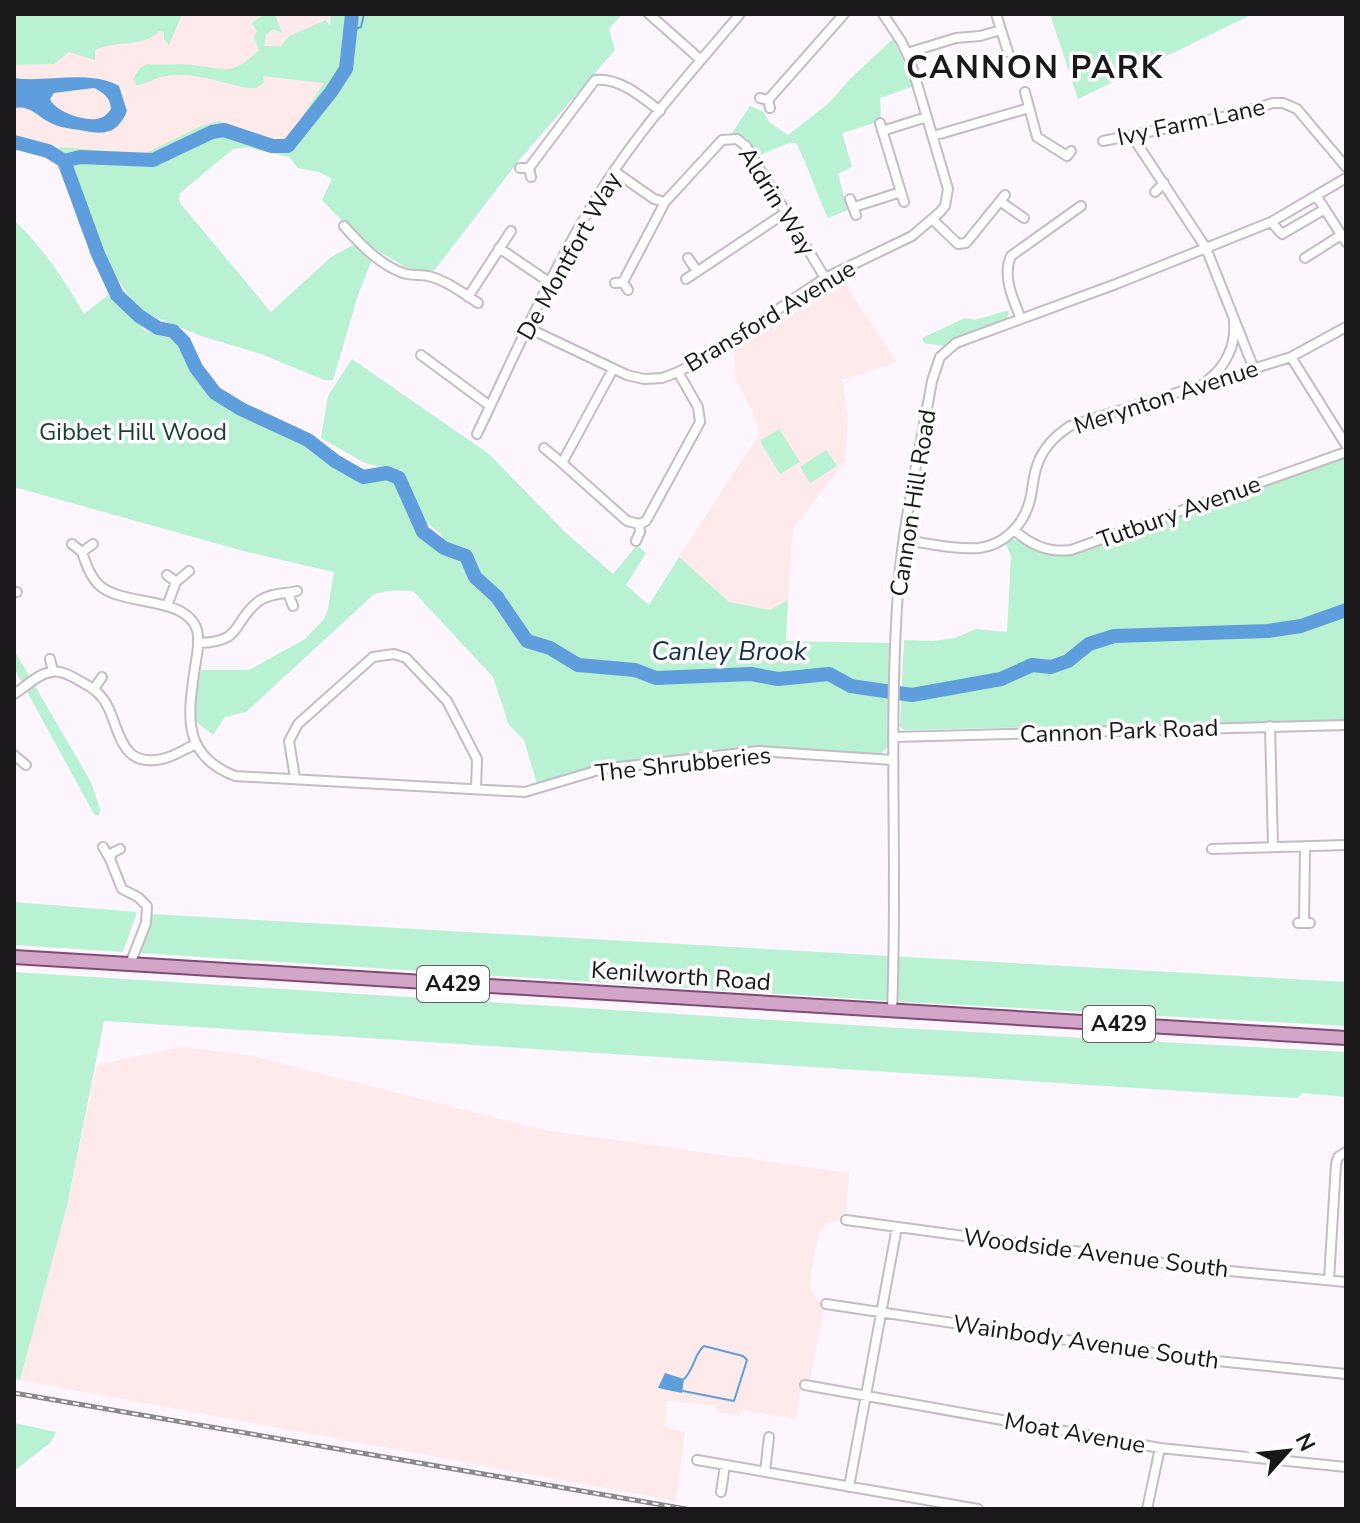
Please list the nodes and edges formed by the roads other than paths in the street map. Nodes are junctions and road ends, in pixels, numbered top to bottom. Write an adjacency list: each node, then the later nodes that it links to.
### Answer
1 (649, 14): 6 (street)
2 (740, 14): 10 (street, De Montfort Way)
3 (844, 14): 12 (street)
4 (883, 14): 9 (street)
5 (996, 14): 7 (street)
6 (661, 18): 10 (street)
7 (1001, 30): 8 (street); 9 (street)
8 (1008, 52)
9 (907, 53): 15 (street)
10 (701, 60): 14 (street, De Montfort Way)
11 (1025, 92): 13 (street)
12 (766, 102)
13 (1029, 108): 16 (street); 19 (street)
14 (660, 111): 21 (street); 22 (street, De Montfort Way)
15 (927, 117): 16 (street); 29 (street)
16 (933, 136): 33 (street)
17 (1132, 136): 18 (street, Ivy Farm Lane); 20 (street, Ivy Farm Lane); 24 (street)
18 (1103, 141)
19 (1071, 151)
20 (1346, 167)
21 (527, 171)
22 (614, 171): 27 (street); 45 (street, De Montfort Way)
23 (1346, 178): 26 (street, Cannon Hill Road)
24 (1164, 183): 25 (street); 39 (street)
25 (1155, 192)
26 (1317, 197): 30 (street); 34 (street, Cannon Hill Road)
27 (665, 202): 31 (street, Aldrin Way); 46 (street)
28 (1081, 206): 50 (street)
29 (853, 207)
30 (1325, 209): 34 (street, Cannon Hill Road); 37 (street)
31 (785, 213): 42 (street); 43 (street, Aldrin Way)
32 (1024, 218): 33 (street)
33 (933, 220): 43 (street, Bransford Avenue)
34 (1271, 222): 39 (street, Cannon Hill Road)
35 (344, 226): 47 (street)
36 (513, 228): 38 (street)
37 (1343, 239): 41 (street)
38 (499, 248): 45 (street); 47 (street)
39 (1206, 248): 49 (street); 50 (street, Cannon Hill Road)
40 (688, 258): 42 (street)
41 (1305, 258)
42 (697, 271): 44 (street)
43 (825, 278): 57 (street, Bransford Avenue)
44 (686, 279)
45 (549, 282): 52 (street, De Montfort Way)
46 (622, 285)
47 (468, 297): 48 (street)
48 (478, 303)
49 (1231, 310): 56 (street); 58 (street)
50 (1021, 319): 67 (street, Cannon Hill Road)
51 (1346, 327): 54 (street, Merynton Avenue)
52 (528, 328): 55 (street, Bransford Avenue); 59 (street, De Montfort Way)
53 (419, 353): 59 (street)
54 (1291, 357): 56 (street, Merynton Avenue); 61 (street)
55 (613, 369): 57 (street, Bransford Avenue); 64 (street)
56 (1254, 369): 58 (street, Merynton Avenue)
57 (678, 372): 65 (street)
58 (1203, 383): 66 (street, Merynton Avenue)
59 (490, 406): 60 (street, De Montfort Way)
60 (477, 434)
61 (1346, 445)
62 (544, 448): 64 (street)
63 (1346, 452): 66 (street, Tutbury Avenue)
64 (562, 463): 65 (street)
65 (639, 524): 68 (street)
66 (1014, 530): 67 (street)
67 (904, 540): 85 (street, Cannon Hill Road)
68 (636, 541)
69 (72, 544): 71 (street)
70 (93, 544): 71 (street)
71 (82, 552): 75 (street)
72 (189, 571): 74 (street)
73 (167, 575): 74 (street)
74 (176, 582): 75 (street)
75 (167, 606): 77 (street)
76 (293, 606): 77 (street)
77 (198, 643): 86 (street)
78 (50, 659): 79 (street)
79 (53, 671): 81 (street); 82 (street)
80 (102, 677): 81 (street)
81 (94, 689): 86 (street)
82 (14, 694)
83 (1346, 725): 84 (street, Cannon Park Road)
84 (1270, 726): 85 (street, Cannon Park Road); 95 (street)
85 (893, 737): 88 (street, Cannon Hill Road)
86 (196, 744): 90 (street, The Shrubberies)
87 (15, 754): 89 (street)
88 (893, 760): 91 (street, The Shrubberies); 102 (street, Cannon Hill Road)
89 (26, 765)
90 (295, 778): 91 (street, The Shrubberies); 91 (street)
91 (476, 789)
92 (1346, 845): 93 (street)
93 (1305, 846): 95 (street); 99 (street)
94 (103, 847): 98 (street)
95 (1273, 847): 97 (street)
96 (120, 849): 98 (street)
97 (1212, 849)
98 (110, 859): 101 (street)
99 (1304, 923)
100 (14, 957): 101 (main road, Kenilworth Road / A429)
101 (130, 964): 102 (main road, Kenilworth Road / A429)
102 (892, 1010): 103 (main road, Kenilworth Road / A429)
103 (1346, 1038)
104 (1346, 1152): 107 (street)
105 (846, 1220): 106 (street, Woodside Avenue South)
106 (897, 1227): 107 (street, Woodside Avenue South); 110 (street)
107 (1329, 1280): 108 (street, Woodside Avenue South)
108 (1346, 1282)
109 (826, 1304): 110 (street, Wainbody Avenue South)
110 (881, 1313): 111 (street, Wainbody Avenue South); 113 (street)
111 (1346, 1374)
112 (805, 1385): 113 (street, Moat Avenue)
113 (866, 1396): 115 (street, Moat Avenue); 120 (street)
114 (769, 1437): 119 (street)
115 (1160, 1448): 118 (street, Moat Avenue); 123 (street)
116 (697, 1460): 117 (street)
117 (725, 1465): 119 (street); 121 (street)
118 (1346, 1467)
119 (765, 1472): 120 (street)
120 (849, 1487): 122 (street)
121 (721, 1492)
122 (978, 1509)
123 (1147, 1509)

